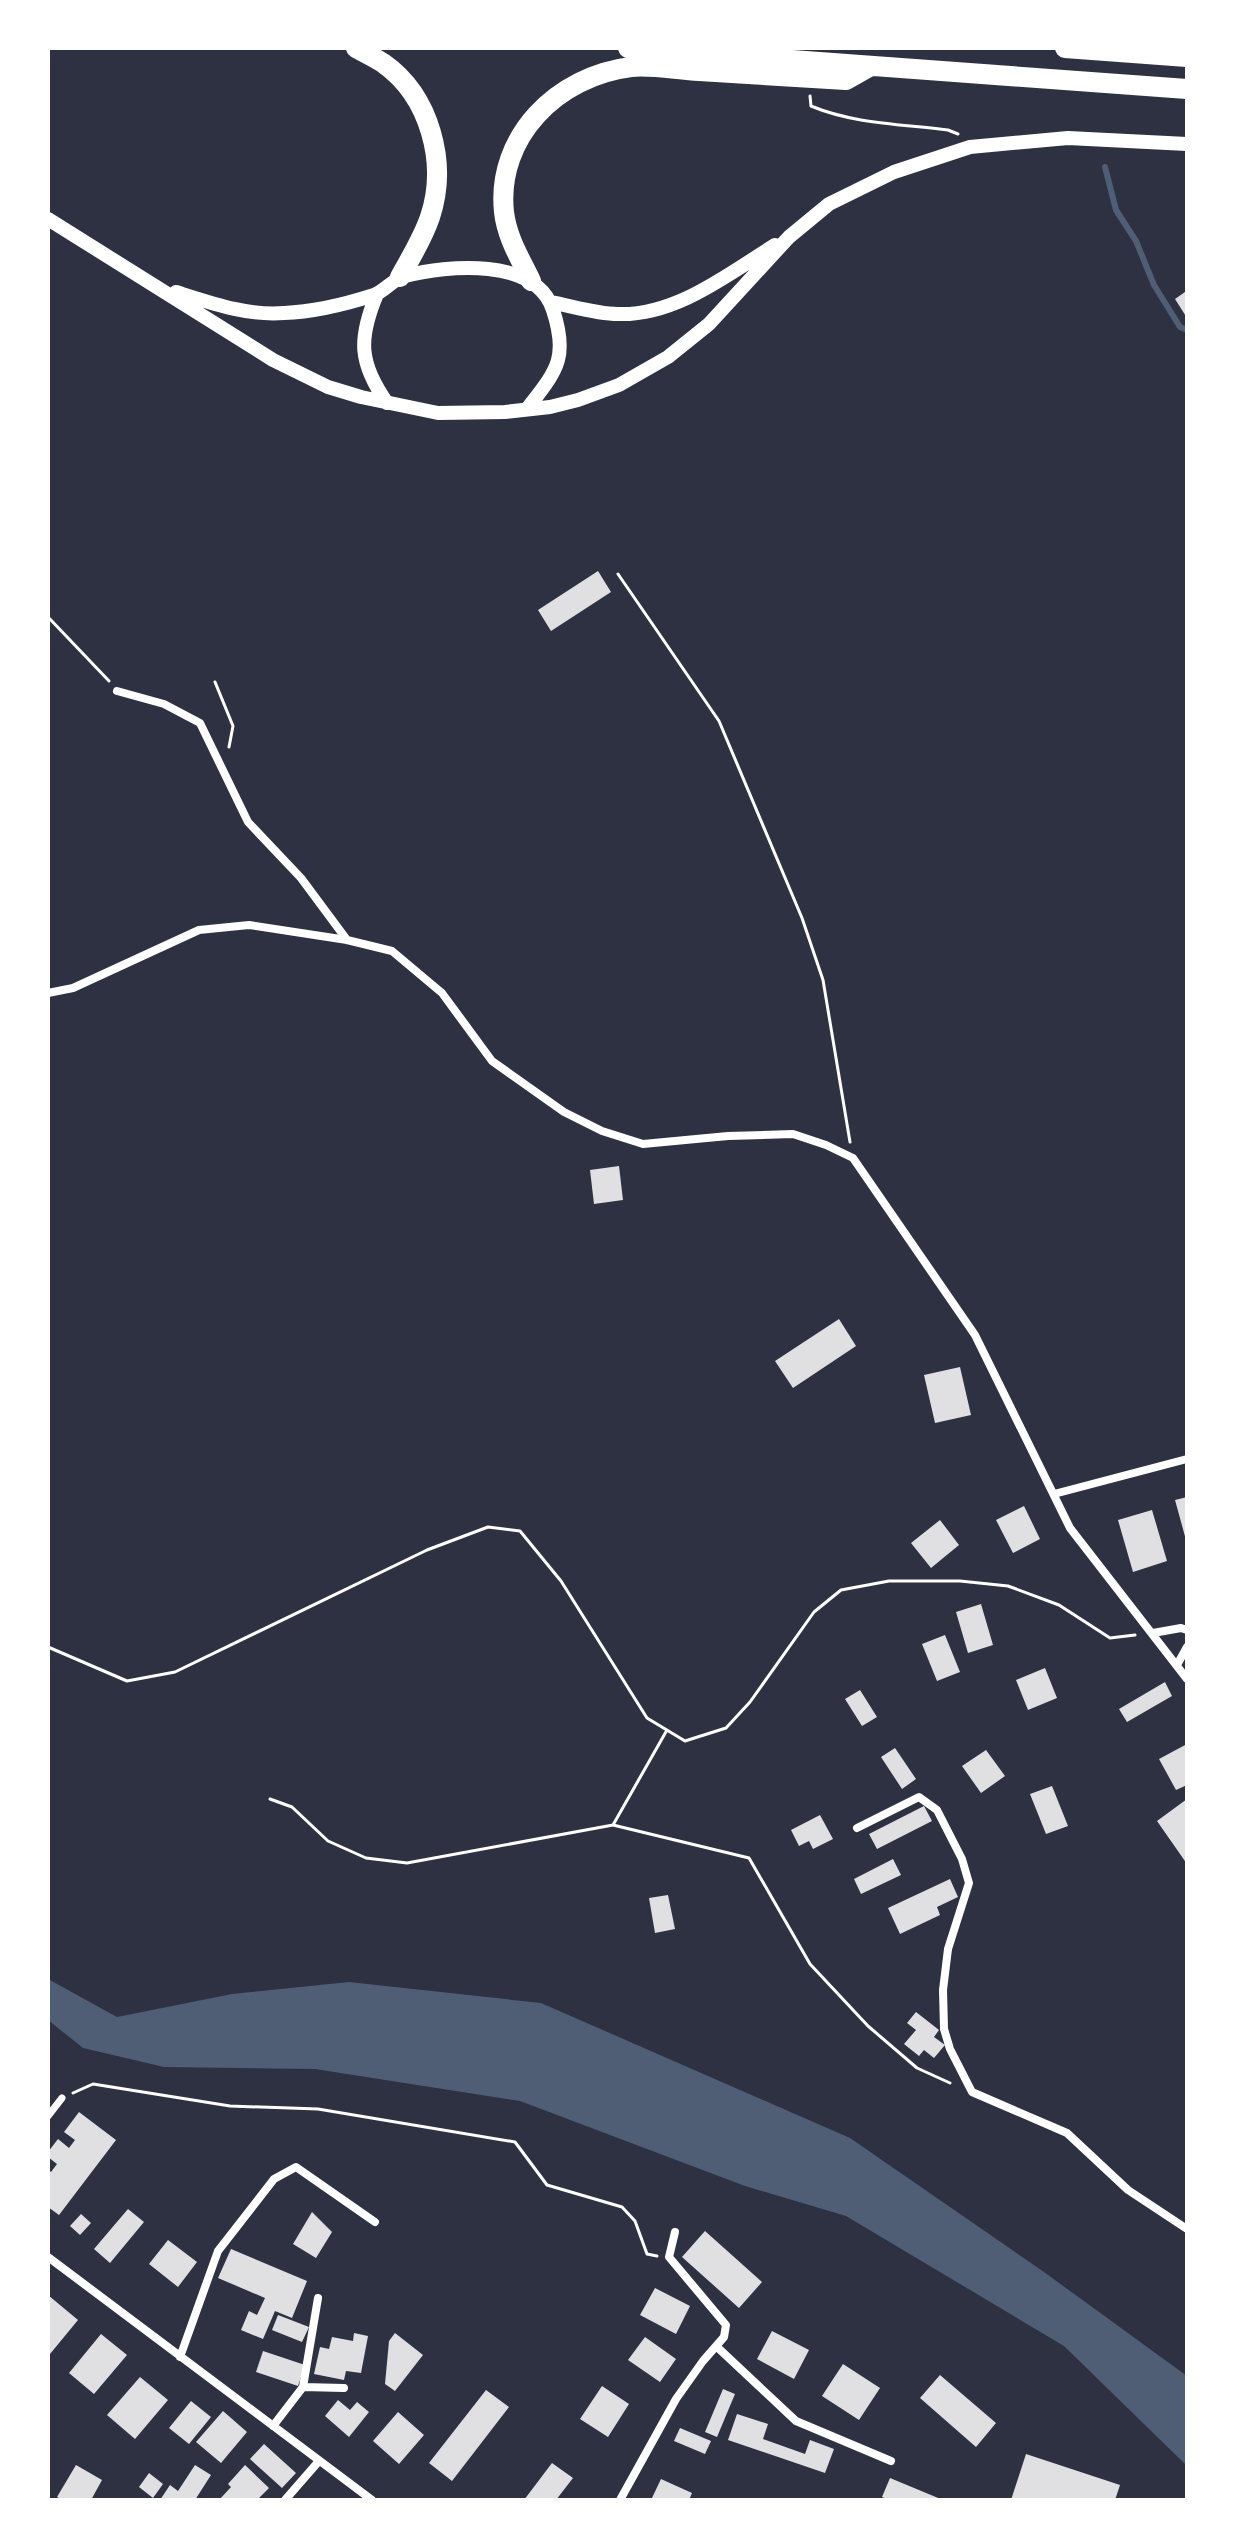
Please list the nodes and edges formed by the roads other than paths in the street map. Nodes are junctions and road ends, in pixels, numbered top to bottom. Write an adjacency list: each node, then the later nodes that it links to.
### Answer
1 (356, 48): 11 (highway)
2 (628, 48): 6 (highway)
3 (1065, 48): 4 (highway)
4 (1085, 49): 5 (highway)
5 (1187, 57)
6 (869, 67): 7 (highway); 12 (highway)
7 (1187, 89)
8 (1187, 144): 10 (street)
9 (48, 219): 13 (street)
10 (789, 237): 15 (street); 17 (street)
11 (400, 277): 12 (street); 14 (street)
12 (531, 281): 15 (street)
13 (155, 284): 14 (street); 16 (street)
14 (377, 294): 16 (street)
15 (550, 302): 17 (street)
16 (387, 403): 17 (street)
17 (527, 409)
18 (117, 691): 19 (street)
19 (347, 940): 20 (street); 22 (street)
20 (48, 993)
21 (1187, 1459): 22 (street)
22 (1054, 1494): 24 (street)
23 (1187, 1630): 24 (street)
24 (1153, 1633): 26 (street)
25 (1187, 1647): 26 (street)
26 (1177, 1665): 27 (street)
27 (1187, 1679)
28 (857, 1828): 32 (street)
29 (62, 2098): 30 (street)
30 (48, 2116)
31 (375, 2222): 37 (street)
32 (1187, 2229)
33 (675, 2232): 36 (street)
34 (48, 2257): 37 (street)
35 (318, 2298): 38 (street)
36 (716, 2346): 42 (street); 45 (street)
37 (180, 2357): 40 (street)
38 (303, 2387): 39 (street); 40 (street)
39 (344, 2388)
40 (273, 2426): 41 (street)
41 (319, 2461): 43 (street); 44 (street)
42 (891, 2461)
43 (285, 2500)
44 (372, 2500)
45 (620, 2500)

